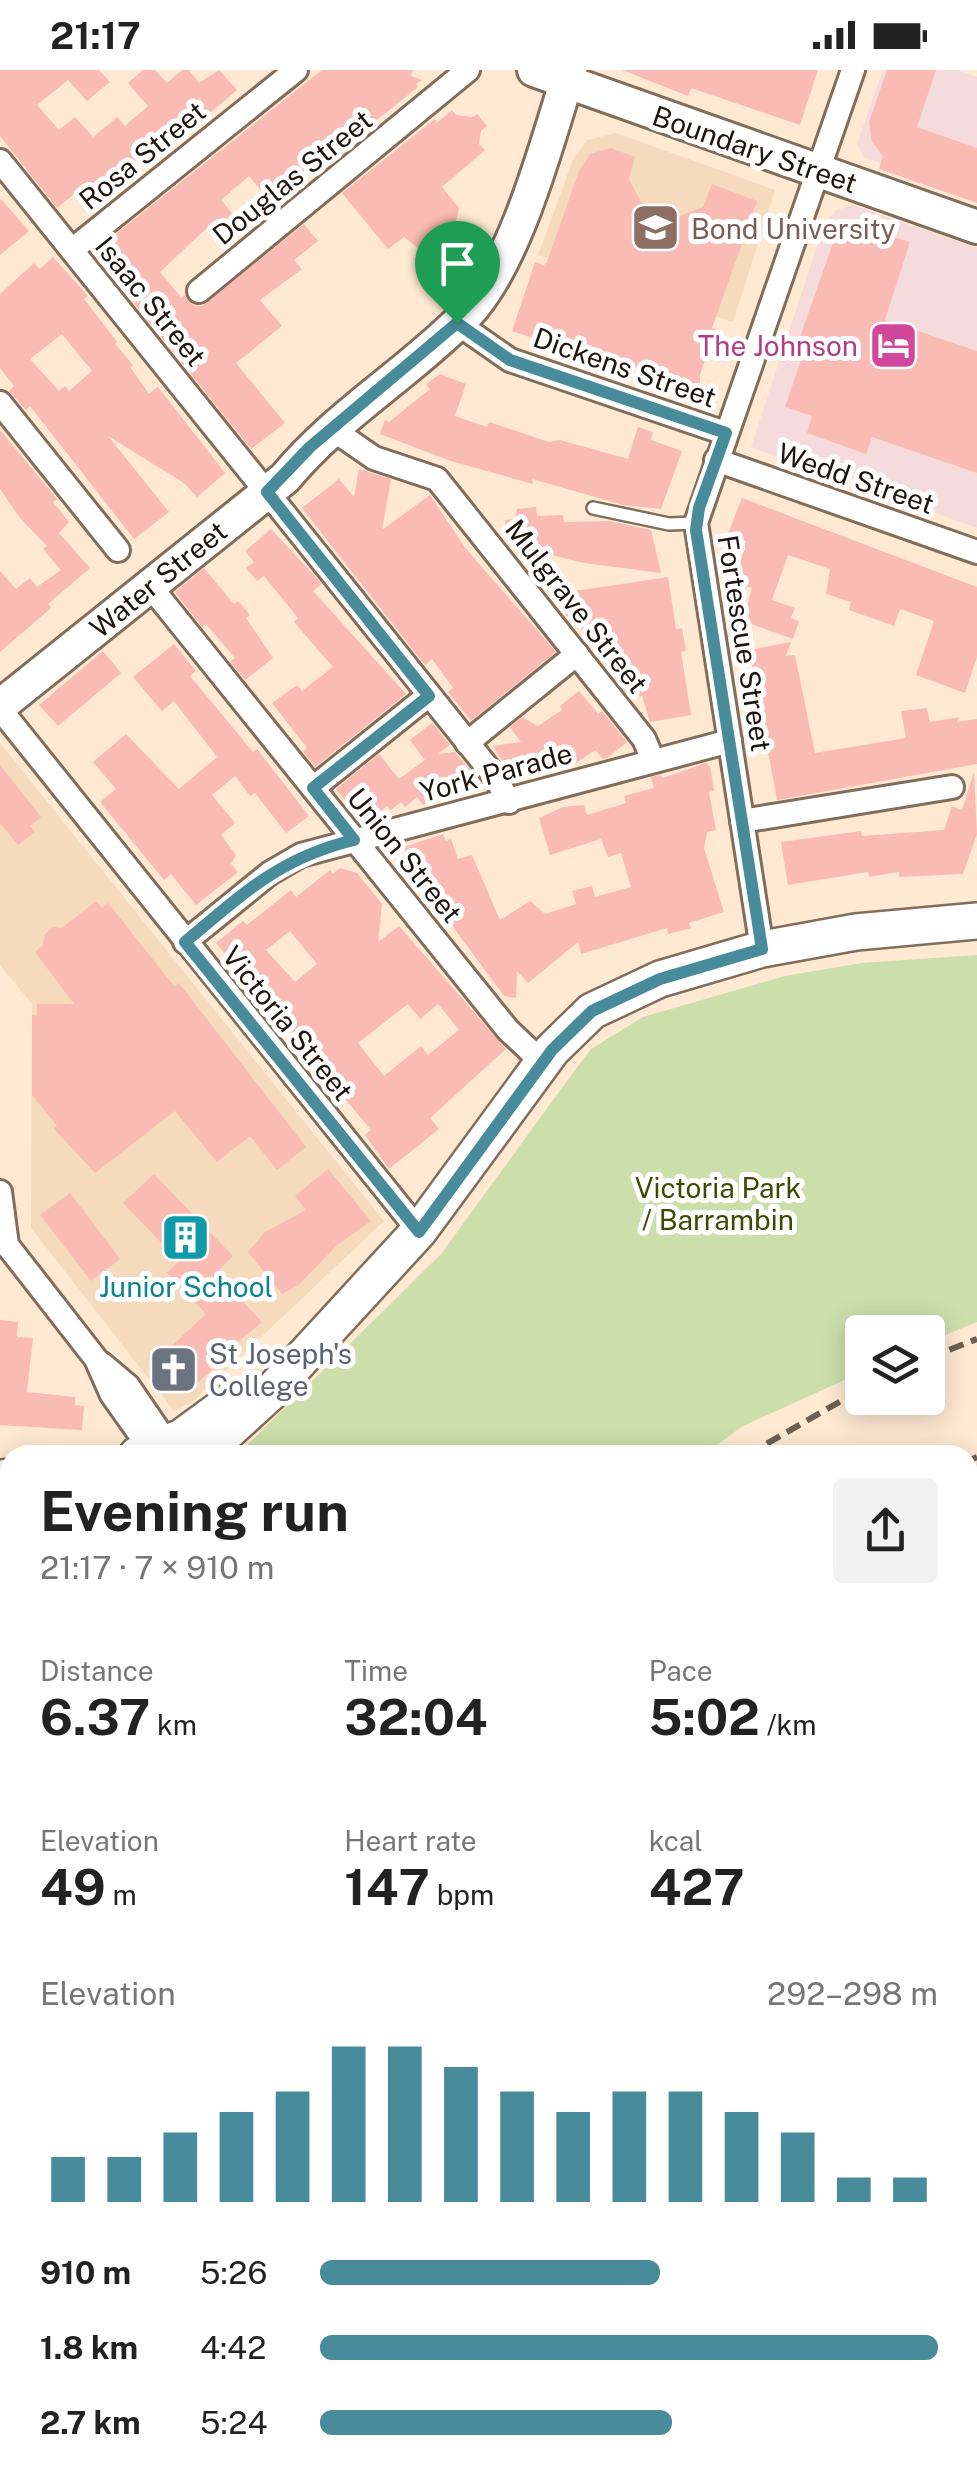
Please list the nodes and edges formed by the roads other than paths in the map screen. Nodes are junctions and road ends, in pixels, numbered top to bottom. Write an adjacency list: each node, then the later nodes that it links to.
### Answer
1 (296, 70): 9 (street, Rosa Street)
2 (468, 70): 10 (street, Douglas Street)
3 (534, 70): 5 (main road, Boundary Street)
4 (853, 70): 7 (street, Fortescue Street)
5 (569, 76): 7 (main road, Boundary Street); 11 (main road, Water Street)
6 (0, 161): 9 (street, Isaac Street)
7 (818, 171): 8 (main road, Boundary Street); 13 (street, Fortescue Street)
8 (977, 227)
9 (72, 250): 16 (street, Isaac Street)
10 (199, 291)
11 (457, 323): 13 (street, Dickens Street); 14 (main road, Water Street)
12 (0, 402): 19 (street)
13 (726, 433): 15 (street, Fortescue Street)
14 (321, 438): 16 (main road, Water Street); 22 (street, Mulgrave Street)
15 (716, 460): 18 (street, Fortescue Street); 20 (street, Wedd Street)
16 (262, 486): 21 (main road, Water Street); 23 (main road, Water Street); 24 (street, Isaac Street)
17 (594, 508): 18 (lane)
18 (696, 523): 26 (street, Fortescue Street)
19 (118, 550)
20 (977, 552)
21 (150, 586): 25 (main road, Water Street); 29 (street, Union Street)
22 (576, 654): 27 (street); 28 (street, Mulgrave Street)
23 (0, 684)
24 (429, 696): 27 (street, Isaac Street); 29 (street)
25 (0, 707): 35 (street, Victoria Street)
26 (730, 741): 28 (street, York Parade); 32 (street, Fortescue Street)
27 (467, 742): 31 (street, Isaac Street)
28 (653, 760): 31 (street, York Parade)
29 (313, 788): 33 (street, Union Street)
30 (952, 788): 32 (street)
31 (510, 802): 33 (street, York Parade)
32 (742, 822): 36 (street, Fortescue Street)
33 (354, 840): 35 (street, York Parade); 37 (street, Union Street)
34 (977, 921): 36 (main road)
35 (185, 942): 39 (street, Victoria Street)
36 (762, 949): 37 (main road)
37 (543, 1063): 39 (main road)
38 (0, 1192): 41 (street)
39 (419, 1232): 40 (main road)
40 (329, 1325): 42 (main road); 43 (main road)
41 (150, 1445)
42 (166, 1445)
43 (213, 1445)

